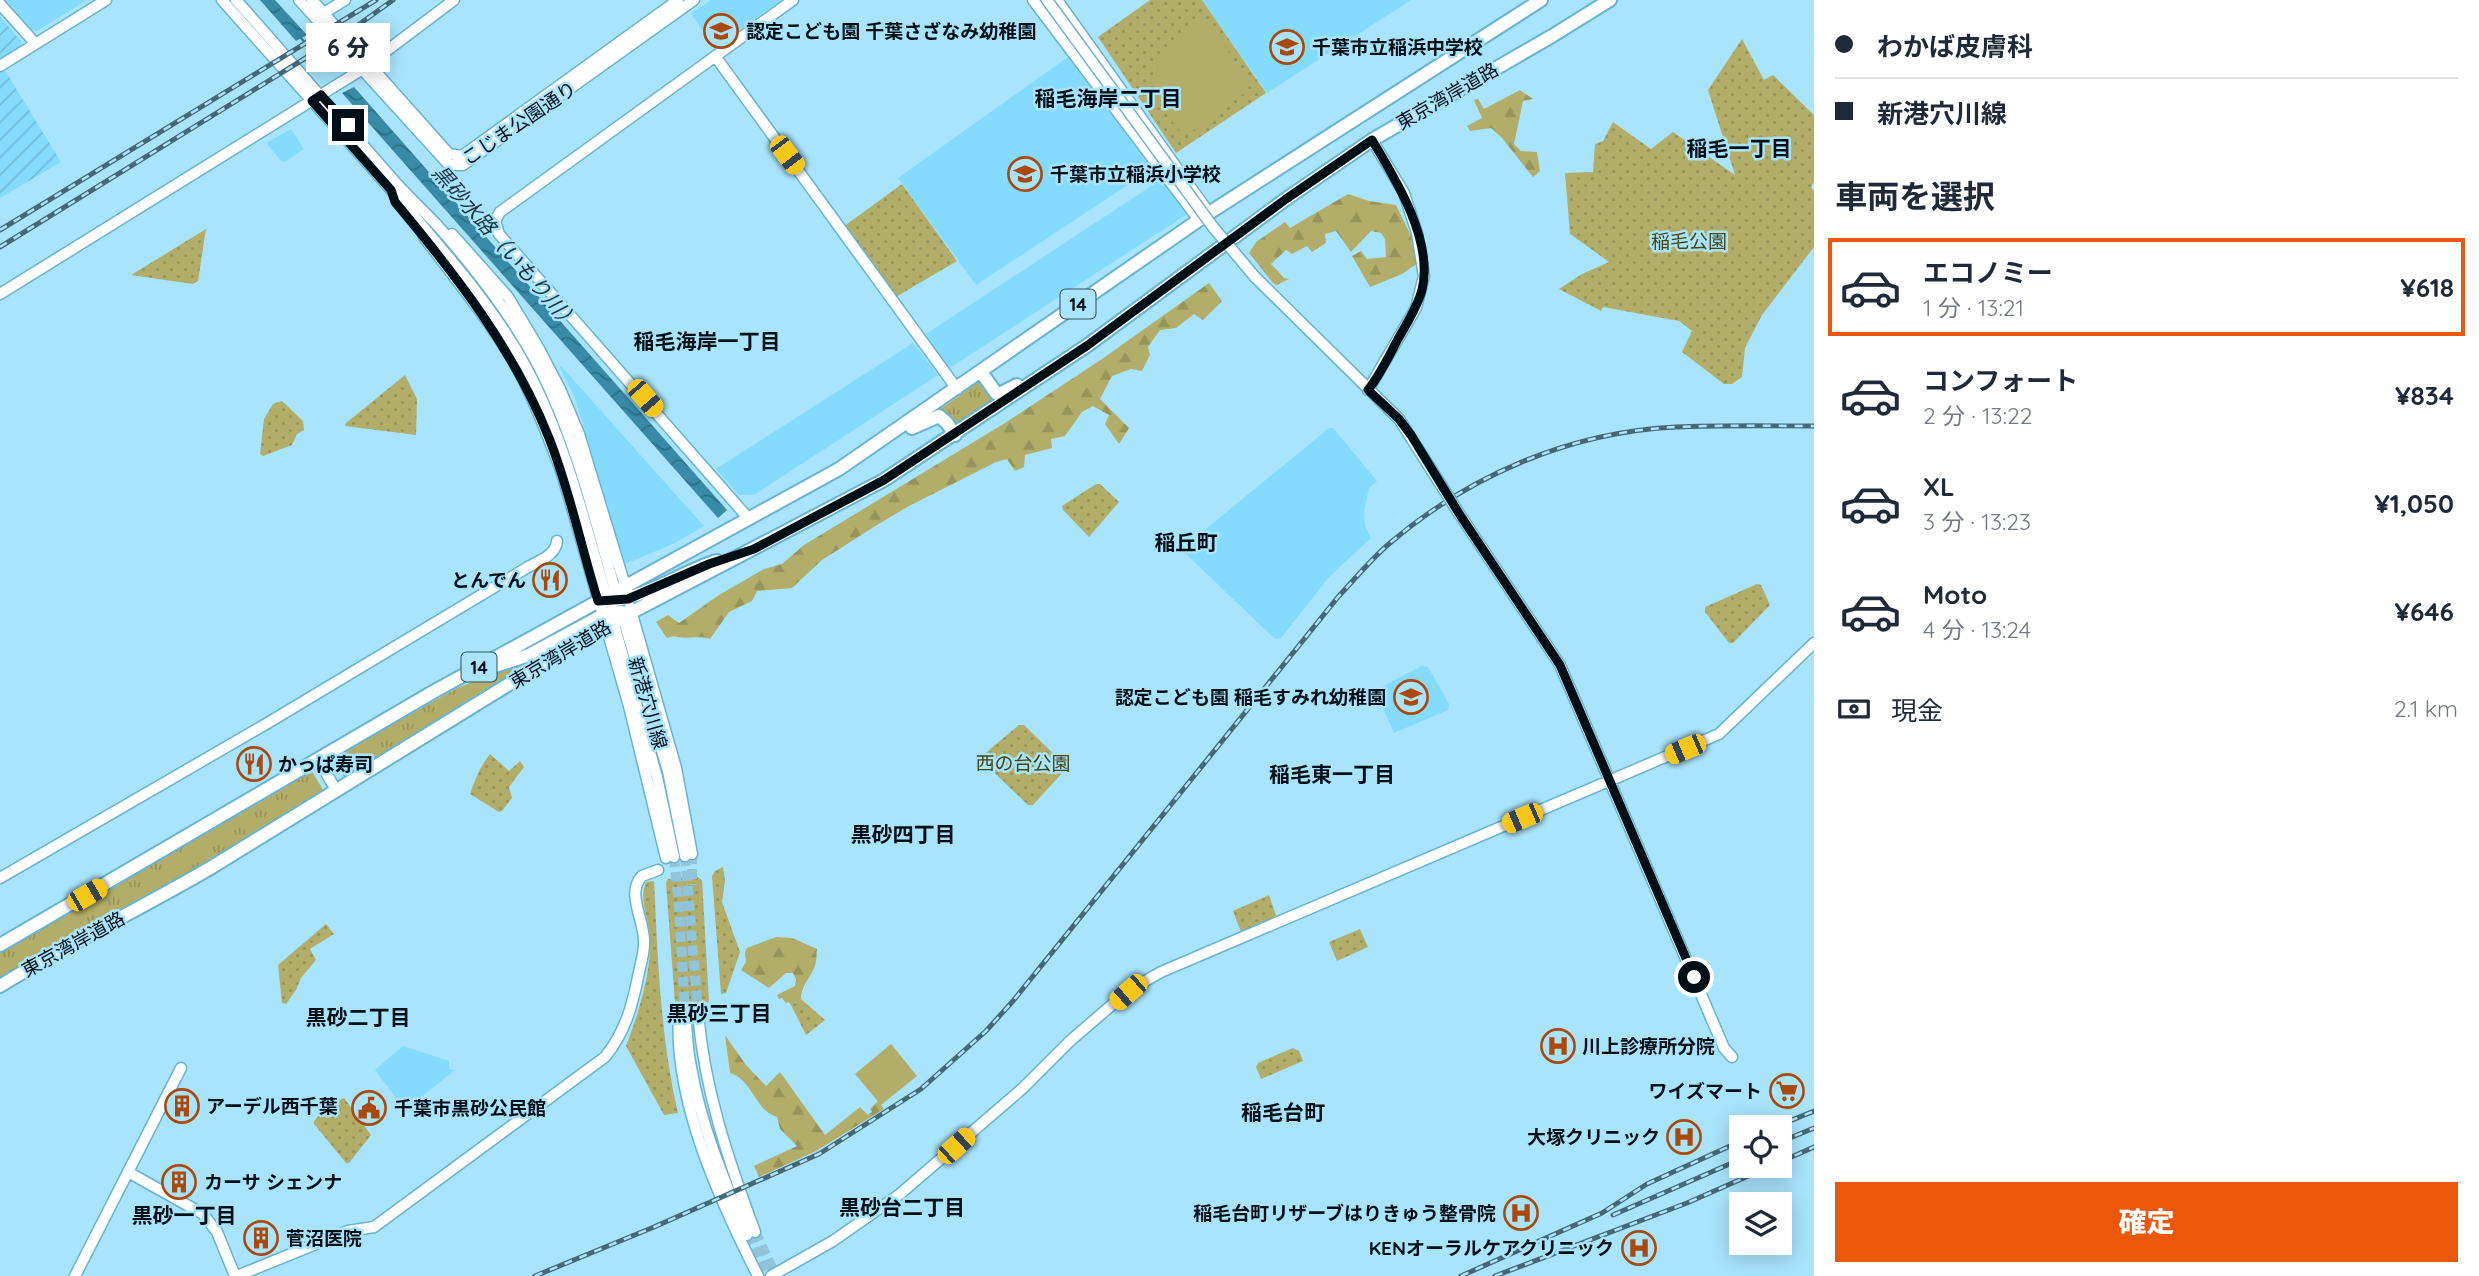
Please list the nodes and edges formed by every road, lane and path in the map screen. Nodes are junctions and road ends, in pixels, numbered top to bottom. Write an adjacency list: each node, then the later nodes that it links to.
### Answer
1 (106, 0): 20 (street)
2 (222, 0): 24 (street)
3 (236, 0): 24 (street)
4 (299, 0): 19 (street)
5 (312, 0): 19 (street)
6 (345, 0): 19 (street)
7 (454, 0): 23 (street)
8 (678, 0): 23 (street, こじま公園通り)
9 (694, 0): 23 (street, こじま公園通り)
10 (793, 0): 21 (street)
11 (1033, 0): 28 (street)
12 (1047, 0): 33 (street, bridge)
13 (1057, 0): 28 (street)
14 (1541, 0): 18 (highway, 東京湾岸道路 / 14)
15 (1550, 0): 18 (highway)
16 (1604, 1): 25 (highway, 東京湾岸道路 / 14)
17 (0, 4): 20 (street)
18 (1525, 10): 28 (highway, 東京湾岸道路 / 14)
19 (320, 16): 23 (street)
20 (35, 43): 22 (street)
21 (715, 56): 32 (street); 36 (street)
22 (0, 66)
23 (365, 67): 24 (street)
24 (316, 98): 26 (street, 新港穴川線); 27 (street, 新港穴川線); 29 (street)
25 (1372, 140): 30 (highway, 東京湾岸道路 / 14); 33 (street)
26 (390, 177): 39 (street); 48 (street, 新港穴川線)
27 (391, 190): 40 (street); 48 (street, 新港穴川線)
28 (1204, 216): 31 (highway, 東京湾岸道路 / 14)
29 (0, 295)
30 (1050, 371): 31 (highway); 34 (highway, 東京湾岸道路 / 14)
31 (981, 372): 32 (highway, 東京湾岸道路 / 14)
32 (957, 389): 35 (highway, 東京湾岸道路 / 14)
33 (1368, 390): 46 (street, bridge)
34 (955, 435): 35 (highway); 38 (highway, 東京湾岸道路 / 14)
35 (880, 443): 36 (highway, 東京湾岸道路 / 14)
36 (749, 519): 39 (highway, 東京湾岸道路 / 14)
37 (557, 541): 50 (street)
38 (754, 549): 39 (highway); 41 (highway, 東京湾岸道路 / 14)
39 (627, 593): 40 (highway); 41 (street)
40 (598, 601): 42 (street); 44 (highway, 東京湾岸道路 / 14)
41 (632, 613): 42 (highway, 東京湾岸道路 / 14); 48 (street)
42 (604, 620): 44 (highway); 47 (highway, 東京湾岸道路 / 14); 48 (street)
43 (1814, 643): 46 (street)
44 (460, 678): 45 (highway, 東京湾岸道路 / 14)
45 (318, 759): 47 (street); 51 (highway, 東京湾岸道路 / 14)
46 (1611, 781): 54 (street); 60 (street)
47 (336, 790): 52 (highway, 東京湾岸道路 / 14)
48 (679, 856)
49 (658, 870): 58 (street)
50 (0, 878)
51 (0, 945)
52 (0, 986)
53 (698, 1012): 59 (street)
54 (1732, 1057)
55 (181, 1068): 56 (street)
56 (128, 1172): 57 (street); 58 (street)
57 (75, 1276)
58 (236, 1276)
59 (758, 1276)
60 (771, 1276)

